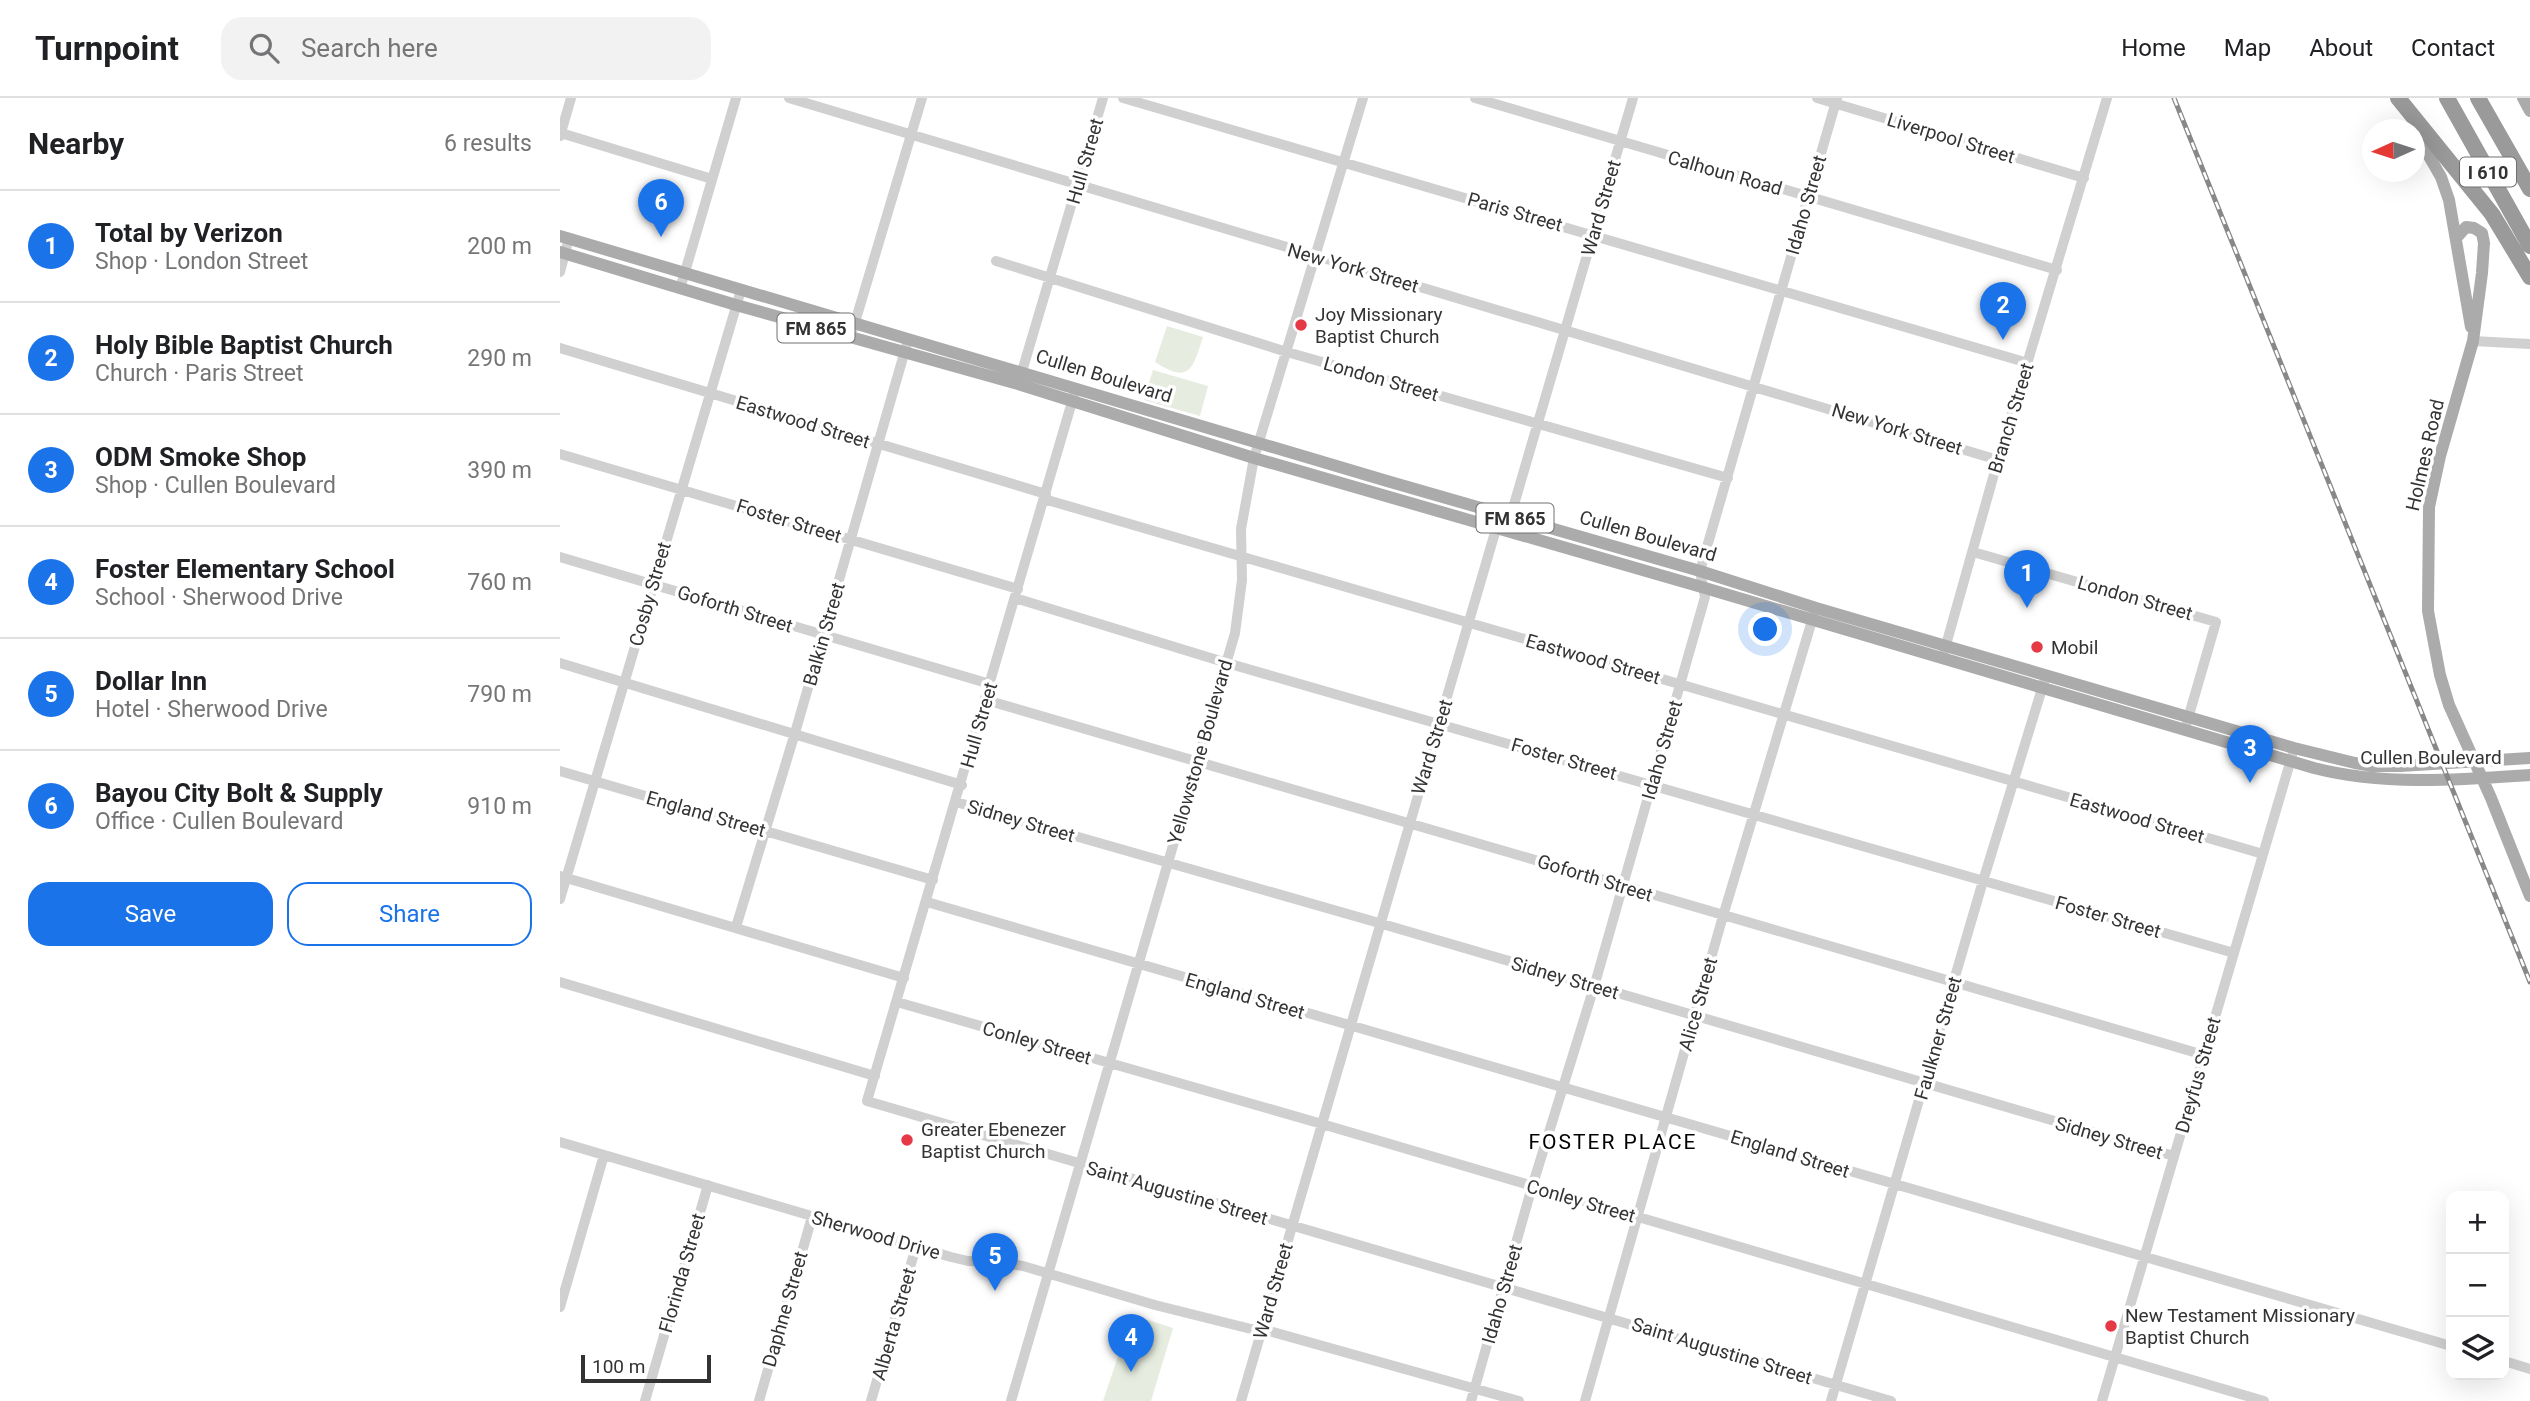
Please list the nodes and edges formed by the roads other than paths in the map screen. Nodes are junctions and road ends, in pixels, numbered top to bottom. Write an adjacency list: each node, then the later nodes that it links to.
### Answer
1 (571, 98): 19 (street)
2 (736, 98): 25 (street)
3 (789, 98): 20 (street, New York Street)
4 (922, 98): 20 (street)
5 (1103, 98): 26 (street, Hull Street)
6 (1123, 98): 23 (street, Paris Street)
7 (1363, 98): 23 (street, Yellowstone Boulevard)
8 (1475, 98): 21 (street, Calhoun Road)
9 (1633, 98): 21 (street, Ward Street)
10 (1817, 98): 16 (street, Liverpool Street)
11 (2107, 98): 24 (street, Branch Street)
12 (2398, 98): 18 (main road); 39 (highway)
13 (2446, 98): 32 (highway, I 610)
14 (2478, 98): 27 (highway, I 610)
15 (2524, 98): 17 (main road)
16 (1836, 101): 24 (street, Liverpool Street); 28 (street, Idaho Street)
17 (2530, 111)
18 (2408, 119)
19 (560, 135): 25 (street)
20 (911, 135): 26 (street, New York Street); 45 (street)
21 (1620, 142): 28 (street, Calhoun Road); 29 (street, Ward Street)
22 (2425, 149): 31 (main road)
23 (1344, 162): 29 (street, Paris Street); 34 (street, Yellowstone Boulevard)
24 (2084, 178): 36 (street, Branch Street)
25 (712, 179): 38 (street)
26 (1077, 185): 34 (street, New York Street); 40 (street, Hull Street)
27 (2530, 189)
28 (1809, 197): 36 (street, Calhoun Road); 43 (street, Idaho Street)
29 (1593, 234): 43 (street, Paris Street); 46 (street, Ward Street)
30 (565, 237): 33 (street); 38 (main road, Cullen Boulevard / FM 865)
31 (2457, 237): 49 (main road, Holmes Road); 49 (main road, Holmes Road)
32 (2530, 246)
33 (562, 253): 37 (street); 41 (main road, Cullen Boulevard / FM 865)
34 (1316, 257): 46 (street, New York Street); 52 (street, Yellowstone Boulevard)
35 (996, 261): 40 (street, London Street)
36 (2057, 270): 54 (street, Branch Street)
37 (560, 272)
38 (685, 273): 41 (street); 42 (main road, Cullen Boulevard / FM 865)
39 (2530, 277)
40 (1050, 279): 52 (street, London Street); 55 (street, Hull Street)
41 (680, 289): 44 (main road, Cullen Boulevard / FM 865)
42 (741, 290): 44 (street, Cosby Street); 45 (main road, Cullen Boulevard / FM 865)
43 (1781, 291): 54 (street, Paris Street); 56 (street, Idaho Street)
44 (736, 305): 47 (main road, Cullen Boulevard / FM 865); 57 (street, Cosby Street)
45 (855, 323): 47 (street); 48 (main road, Cullen Boulevard / FM 865)
46 (1565, 330): 56 (street, New York Street); 59 (street, Ward Street)
47 (851, 338): 53 (main road, Cullen Boulevard / FM 865)
48 (908, 340): 53 (street, Balkin Street); 55 (main road, Cullen Boulevard / FM 865)
49 (2473, 341): 50 (street); 103 (main road, Holmes Road)
50 (2530, 344)
51 (560, 348): 57 (street, Eastwood Street)
52 (1287, 352): 59 (street, London Street); 60 (street, Yellowstone Boulevard)
53 (904, 354): 55 (main road, Cullen Boulevard / FM 865); 61 (street, Balkin Street)
54 (2028, 363): 64 (street, Branch Street)
55 (1020, 378): 58 (main road, Cullen Boulevard / FM 865)
56 (1755, 386): 64 (street, New York Street); 65 (street, Idaho Street)
57 (708, 393): 61 (street, Eastwood Street); 67 (street, Cosby Street)
58 (1074, 395): 60 (main road, Cullen Boulevard / FM 865); 63 (main road, Cullen Boulevard / FM 865); 68 (street, Hull Street)
59 (1537, 424): 65 (street, London Street); 69 (street, Ward Street)
60 (1257, 442): 63 (street, Yellowstone Boulevard); 66 (main road, Cullen Boulevard / FM 865)
61 (879, 444): 68 (street, Eastwood Street); 71 (street, Balkin Street)
62 (560, 454): 67 (street, Foster Street)
63 (1254, 458): 66 (main road, Cullen Boulevard / FM 865); 74 (street, Yellowstone Boulevard)
64 (1998, 460): 73 (street, Branch Street)
65 (1728, 478): 77 (street, Idaho Street)
66 (1385, 488): 69 (main road, Cullen Boulevard / FM 865); 70 (main road, Cullen Boulevard / FM 865)
67 (682, 489): 71 (street, Foster Street); 78 (street, Cosby Street)
68 (1045, 497): 74 (street, Eastwood Street); 80 (street, Hull Street)
69 (1508, 516): 70 (street, Ward Street); 72 (main road, Cullen Boulevard / FM 865)
70 (1496, 528): 76 (main road, Cullen Boulevard / FM 865); 83 (street, Ward Street)
71 (852, 540): 80 (street, Foster Street); 84 (street, Balkin Street)
72 (1606, 544): 76 (main road); 77 (main road, Cullen Boulevard / FM 865)
73 (1973, 552): 85 (street, Branch Street); 96 (street, London Street)
74 (1241, 555): 83 (street, Eastwood Street); 88 (street, Yellowstone Boulevard)
75 (560, 557): 78 (street, Goforth Street)
76 (1601, 558): 79 (main road, Cullen Boulevard / FM 865)
77 (1700, 570): 79 (street, Idaho Street); 81 (main road, Cullen Boulevard / FM 865)
78 (653, 584): 84 (street, Goforth Street); 90 (street, Cosby Street)
79 (1705, 588): 82 (main road, Cullen Boulevard / FM 865); 92 (street, Idaho Street)
80 (1017, 593): 88 (street, Foster Street); 91 (street, Hull Street)
81 (1816, 608): 82 (street, Alice Street); 85 (main road, Cullen Boulevard / FM 865)
82 (1812, 621): 86 (main road, Cullen Boulevard / FM 865); 95 (street, Alice Street)
83 (1468, 622): 92 (street, Eastwood Street); 97 (street, Ward Street)
84 (822, 635): 91 (street, Goforth Street); 99 (street, Balkin Street)
85 (1946, 646): 86 (street, Branch Street); 89 (main road, Cullen Boulevard / FM 865)
86 (1942, 659): 93 (main road, Cullen Boulevard / FM 865)
87 (560, 663): 90 (street, Sidney Street)
88 (1227, 663): 97 (street, Foster Street); 104 (street, Yellowstone Boulevard)
89 (2046, 675): 93 (street, Faulkner Street); 96 (main road, Cullen Boulevard / FM 865)
90 (624, 682): 99 (street, Sidney Street); 109 (street, Cosby Street)
91 (990, 684): 94 (street, Hull Street)
92 (1681, 684): 95 (street, Eastwood Street); 111 (street, Idaho Street)
93 (2042, 690): 98 (main road, Cullen Boulevard / FM 865); 110 (street, Faulkner Street)
94 (986, 700): 104 (street, Goforth Street); 112 (street, Hull Street)
95 (1784, 715): 110 (street, Eastwood Street); 114 (street, Alice Street)
96 (2189, 716): 98 (street); 100 (main road, Cullen Boulevard / FM 865)
97 (1440, 723): 111 (street, Foster Street); 115 (street, Ward Street)
98 (2184, 731): 102 (main road, Cullen Boulevard / FM 865)
99 (795, 733): 112 (street, Sidney Street); 116 (street, Balkin Street)
100 (2294, 748): 102 (street, Dreyfus Street); 105 (main road, Cullen Boulevard / FM 865)
101 (2530, 758): 103 (main road, Cullen Boulevard / FM 865)
102 (2290, 762): 105 (main road, Cullen Boulevard / FM 865); 117 (street, Dreyfus Street)
103 (2474, 762): 105 (main road, Cullen Boulevard / FM 865); 108 (main road, Holmes Road)
104 (1198, 763): 115 (street, Goforth Street); 118 (street, Yellowstone Boulevard)
105 (2354, 770): 108 (main road, Cullen Boulevard / FM 865)
106 (560, 771): 109 (street, England Street)
107 (2530, 775): 108 (main road, Cullen Boulevard / FM 865)
108 (2482, 778): 123 (main road, Holmes Road)
109 (595, 782): 116 (street, England Street); 119 (street, Cosby Street)
110 (2014, 783): 117 (street, Eastwood Street); 121 (street, Faulkner Street)
111 (1652, 784): 114 (street, Foster Street); 122 (street, Idaho Street)
112 (961, 785): 113 (street, Hull Street)
113 (956, 802): 118 (street, Sidney Street); 120 (street, Hull Street)
114 (1754, 815): 121 (street, Foster Street); 126 (street, Alice Street)
115 (1409, 823): 122 (street, Goforth Street); 127 (street, Ward Street)
116 (764, 830): 120 (street, England Street); 128 (street, Balkin Street)
117 (2263, 855): 129 (street, Dreyfus Street)
118 (1168, 863): 127 (street, Sidney Street); 130 (street, Yellowstone Boulevard)
119 (563, 877): 124 (street, Cosby Street); 128 (street)
120 (933, 880): 125 (street, Hull Street)
121 (1983, 881): 129 (street, Foster Street); 133 (street, Faulkner Street)
122 (1622, 887): 126 (street, Goforth Street); 134 (street, Idaho Street)
123 (2530, 896)
124 (560, 899)
125 (927, 902): 130 (street, England Street); 131 (street, Hull Street)
126 (1723, 916): 133 (street, Goforth Street); 136 (street, Alice Street)
127 (1379, 923): 134 (street, Sidney Street); 137 (street, Ward Street)
128 (736, 927): 131 (street)
129 (2234, 953): 138 (street, Dreyfus Street)
130 (1138, 965): 137 (street, England Street); 139 (street, Yellowstone Boulevard)
131 (904, 978): 135 (street, Hull Street)
132 (560, 982): 140 (street)
133 (1953, 984): 138 (street, Goforth Street); 141 (street, Faulkner Street)
134 (1594, 987): 136 (street, Sidney Street); 142 (street, Idaho Street)
135 (897, 1002): 139 (street, Conley Street); 140 (street, Hull Street)
136 (1695, 1016): 141 (street, Sidney Street); 144 (street, Alice Street)
137 (1352, 1027): 142 (street, England Street); 145 (street, Ward Street)
138 (2204, 1055): 148 (street, Dreyfus Street)
139 (1109, 1064): 145 (street, Conley Street); 149 (street, Yellowstone Boulevard)
140 (875, 1076): 143 (street, Hull Street)
141 (1924, 1083): 148 (street, Sidney Street); 151 (street, Faulkner Street)
142 (1562, 1087): 144 (street, England Street); 152 (street, Idaho Street)
143 (867, 1101): 149 (street, Saint Augustine Street)
144 (1665, 1117): 151 (street, England Street); 154 (street, Alice Street)
145 (1322, 1124): 152 (street, Conley Street); 155 (street, Ward Street)
146 (560, 1142): 147 (street, Sherwood Drive)
147 (604, 1155): 150 (street, Sherwood Drive); 161 (street)
148 (2174, 1156): 157 (street, Dreyfus Street)
149 (1080, 1165): 155 (street, Saint Augustine Street); 158 (street, Yellowstone Boulevard)
150 (708, 1185): 153 (street, Sherwood Drive); 170 (street, Florinda Street)
151 (1895, 1185): 157 (street, England Street); 159 (street, Faulkner Street)
152 (1532, 1187): 154 (street, Conley Street); 160 (street, Idaho Street)
153 (812, 1217): 156 (street, Sherwood Drive); 171 (street, Daphne Street)
154 (1637, 1217): 159 (street, Conley Street); 162 (street, Alice Street)
155 (1292, 1226): 160 (street, Saint Augustine Street); 163 (street, Ward Street)
156 (916, 1247): 158 (street, Sherwood Drive); 172 (street, Alberta Street)
157 (2144, 1257): 164 (street, England Street); 165 (street, Dreyfus Street)
158 (1047, 1274): 163 (street, Sherwood Drive); 173 (street, Yellowstone Boulevard)
159 (1866, 1285): 165 (street, Conley Street); 168 (street, Faulkner Street)
160 (1504, 1288): 162 (street, Saint Augustine Street); 169 (street, Idaho Street)
161 (560, 1307)
162 (1608, 1317): 168 (street, Saint Augustine Street); 177 (street, Alice Street)
163 (1262, 1329): 169 (street, Sherwood Drive); 174 (street, Ward Street)
164 (2446, 1345)
165 (2115, 1357): 180 (street, Dreyfus Street); 181 (street, Conley Street)
166 (2509, 1363): 167 (street)
167 (2530, 1369)
168 (1836, 1385): 178 (street, Faulkner Street); 179 (street, Saint Augustine Street)
169 (1475, 1387): 175 (street, Idaho Street); 176 (street, Sherwood Drive)
170 (645, 1401)
171 (759, 1401)
172 (871, 1401)
173 (1011, 1401)
174 (1241, 1401)
175 (1471, 1401)
176 (1519, 1401)
177 (1585, 1401)
178 (1832, 1401)
179 (1891, 1401)
180 (2102, 1401)
181 (2264, 1401)

